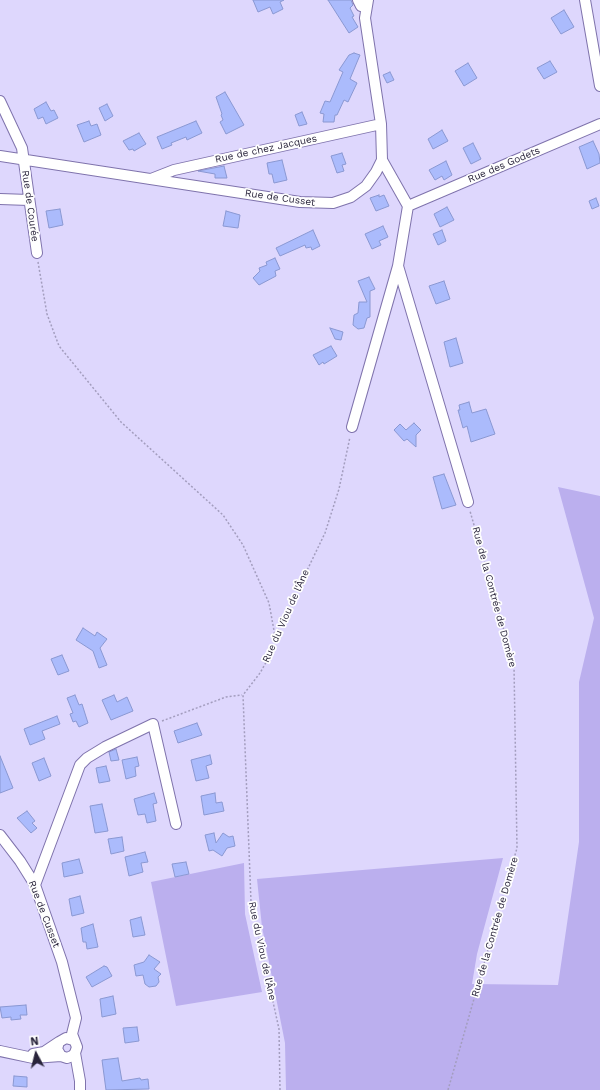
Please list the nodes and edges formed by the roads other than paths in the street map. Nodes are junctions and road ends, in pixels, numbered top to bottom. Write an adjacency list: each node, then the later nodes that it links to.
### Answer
1 (585, 0): 3 (street)
2 (364, 2): 5 (street)
3 (600, 86)
4 (0, 101): 8 (street, Rue de Courée)
5 (381, 124): 9 (street); 10 (street, Rue de chez Jacques)
6 (600, 124): 13 (street, Rue des Godets)
7 (0, 156): 8 (street, Rue de Cusset)
8 (24, 159): 10 (street, Rue de Cusset); 12 (street, Rue de Courée)
9 (382, 160): 10 (street, Rue de Cusset); 13 (street)
10 (151, 179)
11 (0, 199): 12 (street)
12 (29, 200): 14 (street, Rue de Courée)
13 (408, 206): 15 (street)
14 (37, 253)
15 (398, 266): 16 (street); 17 (street)
16 (352, 427)
17 (468, 502)
18 (176, 824): 20 (street)
19 (0, 835): 20 (street, Rue de Cusset)
20 (35, 885): 21 (street, Rue de Cusset)
21 (72, 1002): 22 (street, Rue de Cusset); 23 (street, Rue de Cusset)
22 (61, 1040): 23 (street); 25 (street); 26 (street)
23 (73, 1040): 26 (street)
24 (0, 1051): 25 (street)
25 (23, 1055): 26 (street)
26 (68, 1055): 27 (street)
27 (78, 1090)

